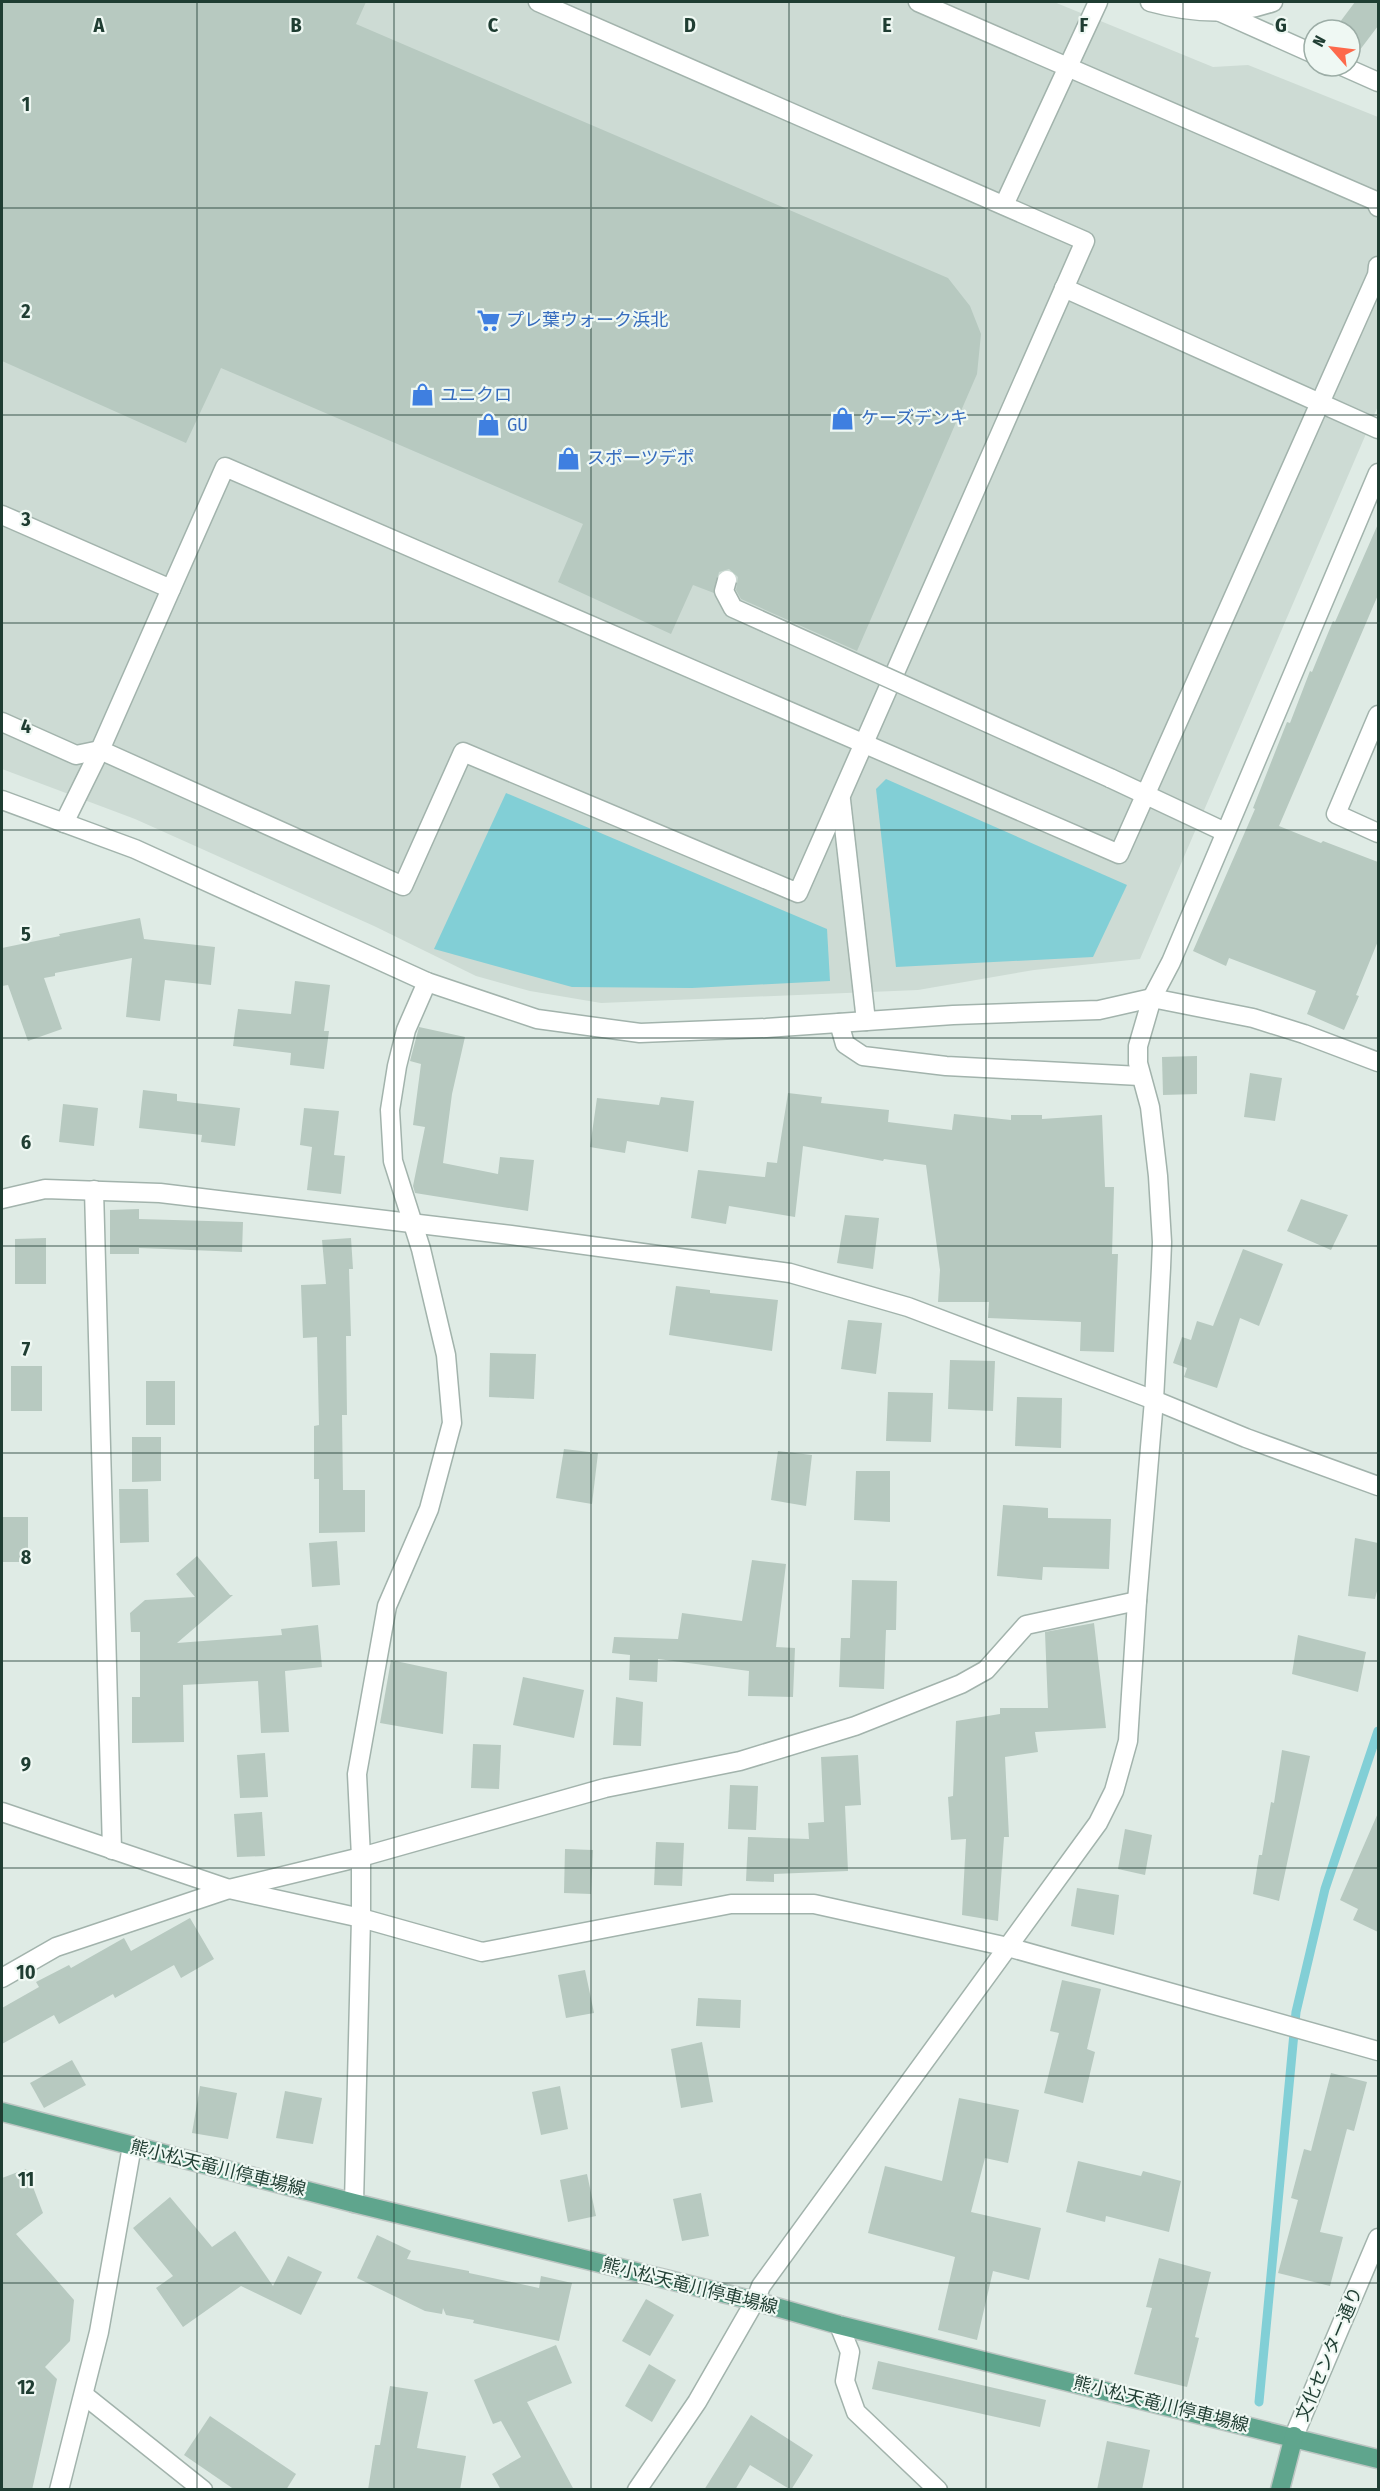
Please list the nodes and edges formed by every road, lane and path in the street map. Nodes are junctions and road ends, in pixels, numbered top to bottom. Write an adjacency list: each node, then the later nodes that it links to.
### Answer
1 (538, 2): 11 (street)
2 (918, 2): 8 (street)
3 (1098, 2): 8 (street)
4 (1150, 2): 6 (street)
5 (1273, 2): 6 (street)
6 (1218, 11): 7 (street)
7 (1302, 49)
8 (1069, 68): 11 (street); 12 (street)
9 (1362, 75): 10 (street)
10 (1378, 82)
11 (1004, 205): 14 (street)
12 (1378, 207)
13 (1378, 266): 15 (street)
14 (1064, 288): 15 (street); 23 (street)
15 (1320, 403): 16 (street); 25 (street)
16 (1378, 429)
17 (1378, 473): 29 (street)
18 (2, 515): 20 (street)
19 (727, 580): 25 (street, bridge)
20 (171, 590): 23 (street); 24 (street)
21 (1378, 715): 30 (street)
22 (2, 722): 24 (street)
23 (865, 744): 25 (street); 26 (street)
24 (100, 750): 26 (street); 28 (street)
25 (1146, 794): 29 (street)
26 (841, 798): 33 (street)
27 (2, 800): 28 (street)
28 (64, 823): 31 (street)
29 (1226, 832): 32 (street)
30 (1378, 833)
31 (427, 982): 34 (street); 39 (street)
32 (1152, 998): 33 (street); 35 (street); 36 (street)
33 (866, 1021): 34 (street)
34 (839, 1023): 36 (street)
35 (1378, 1062)
36 (1140, 1076): 40 (street)
37 (94, 1190): 38 (street); 39 (street); 44 (street)
38 (2, 1199)
39 (414, 1224): 40 (street); 45 (street)
40 (1154, 1400): 41 (street); 42 (street)
41 (1378, 1486)
42 (1137, 1601): 45 (street); 48 (street)
43 (2, 1812): 44 (street)
44 (112, 1850): 46 (street)
45 (361, 1857): 46 (street); 47 (street)
46 (229, 1889): 47 (street); 49 (street)
47 (361, 1918): 48 (street); 53 (street)
48 (1008, 1947): 50 (street); 55 (street)
49 (2, 1978)
50 (1378, 2051)
51 (2, 2112): 52 (main road, 熊小松天竜川停車場線)
52 (132, 2146): 53 (main road, 熊小松天竜川停車場線); 57 (street)
53 (354, 2203): 55 (main road, 熊小松天竜川停車場線)
54 (1378, 2238): 58 (street, 文化センター通り)
55 (755, 2301): 56 (main road, 熊小松天竜川停車場線); 62 (street)
56 (839, 2325): 58 (main road, 熊小松天竜川停車場線); 63 (street)
57 (84, 2395): 60 (street); 61 (street)
58 (1293, 2436): 59 (main road, 熊小松天竜川停車場線); 64 (main road)
59 (1378, 2459)
60 (59, 2490)
61 (203, 2490)
62 (637, 2490)
63 (939, 2490)
64 (1280, 2490)

